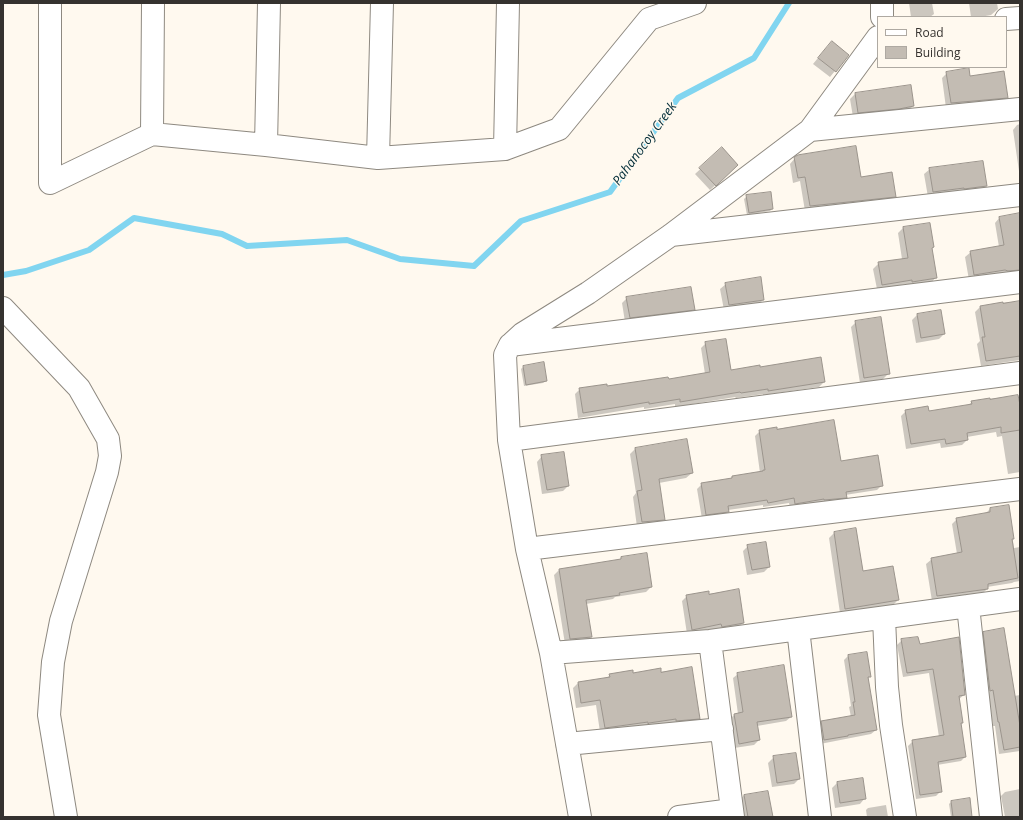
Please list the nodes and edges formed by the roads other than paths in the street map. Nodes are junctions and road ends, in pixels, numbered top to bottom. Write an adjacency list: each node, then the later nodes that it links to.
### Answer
1 (50, 3): 14 (street)
2 (153, 3): 14 (street)
3 (269, 3): 15 (street)
4 (382, 3): 17 (street)
5 (508, 3): 16 (street)
6 (695, 3): 16 (street)
7 (882, 3): 8 (street)
8 (882, 16)
9 (1020, 18): 10 (street)
10 (1007, 19)
11 (877, 38): 13 (street)
12 (1020, 109): 13 (street)
13 (810, 130): 19 (street)
14 (152, 134): 15 (street)
15 (266, 145): 17 (street)
16 (505, 149): 17 (street)
17 (378, 158)
18 (1020, 195): 19 (street)
19 (672, 235): 22 (street)
20 (1020, 282): 22 (street)
21 (3, 308): 36 (street)
22 (510, 345): 24 (street)
23 (1020, 373): 24 (street)
24 (509, 440): 26 (street)
25 (1020, 489): 26 (street)
26 (527, 549): 32 (street)
27 (1020, 599): 28 (street)
28 (968, 606): 29 (street); 41 (street)
29 (884, 618): 30 (street); 40 (street)
30 (798, 629): 31 (street); 39 (street)
31 (710, 642): 32 (street); 33 (street)
32 (552, 653): 34 (street)
33 (722, 729): 34 (street); 35 (street)
34 (567, 744): 37 (street)
35 (733, 814): 38 (street)
36 (66, 817)
37 (580, 817)
38 (680, 817)
39 (820, 817)
40 (905, 817)
41 (991, 817)

